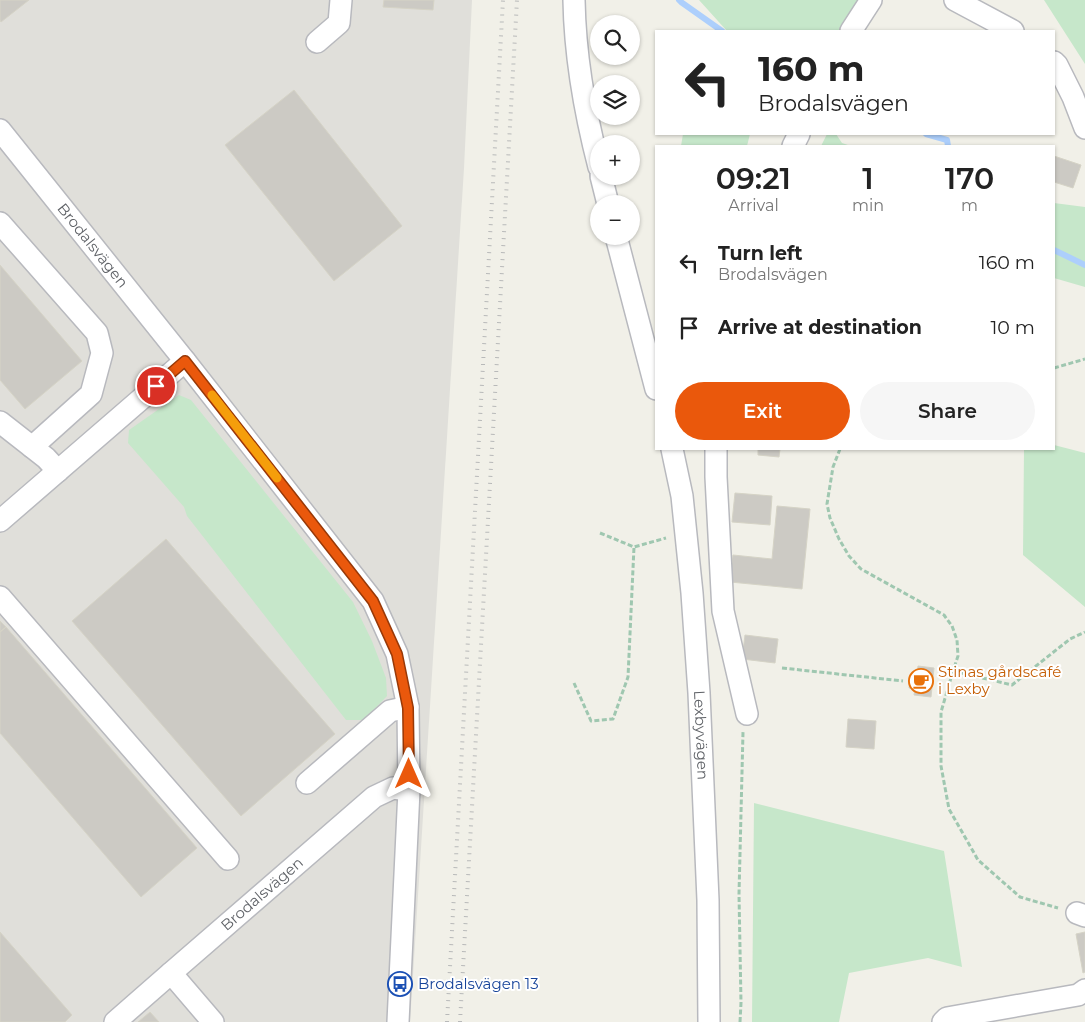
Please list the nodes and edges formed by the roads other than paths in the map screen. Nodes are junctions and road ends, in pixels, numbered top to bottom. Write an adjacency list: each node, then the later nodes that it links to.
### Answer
1 (341, 0): 7 (street)
2 (574, 0): 10 (street)
3 (870, 0): 5 (street)
4 (955, 0): 6 (street)
5 (851, 30)
6 (1012, 30)
7 (317, 42)
8 (1055, 63): 9 (street)
9 (1085, 128)
10 (591, 135)
11 (2, 136): 14 (street, Brodalsvägen)
12 (0, 223): 17 (street)
13 (618, 245): 15 (street)
14 (185, 361): 20 (street); 23 (street, Brodalsvägen)
15 (655, 385)
16 (0, 422): 17 (street)
17 (32, 447): 20 (street)
18 (672, 450): 33 (street, Lexbyvägen)
19 (716, 450): 24 (street)
20 (58, 471): 21 (street)
21 (2, 515)
22 (0, 597): 27 (street)
23 (408, 708): 25 (street); 26 (street, Brodalsvägen)
24 (747, 714)
25 (307, 783)
26 (409, 790): 28 (street, Brodalsvägen); 32 (street, Brodalsvägen)
27 (228, 859)
28 (171, 973): 30 (street, Brodalsvägen); 31 (street)
29 (1085, 990): 34 (street)
30 (115, 1022)
31 (213, 1022)
32 (398, 1022)
33 (709, 1022)
34 (943, 1022)

